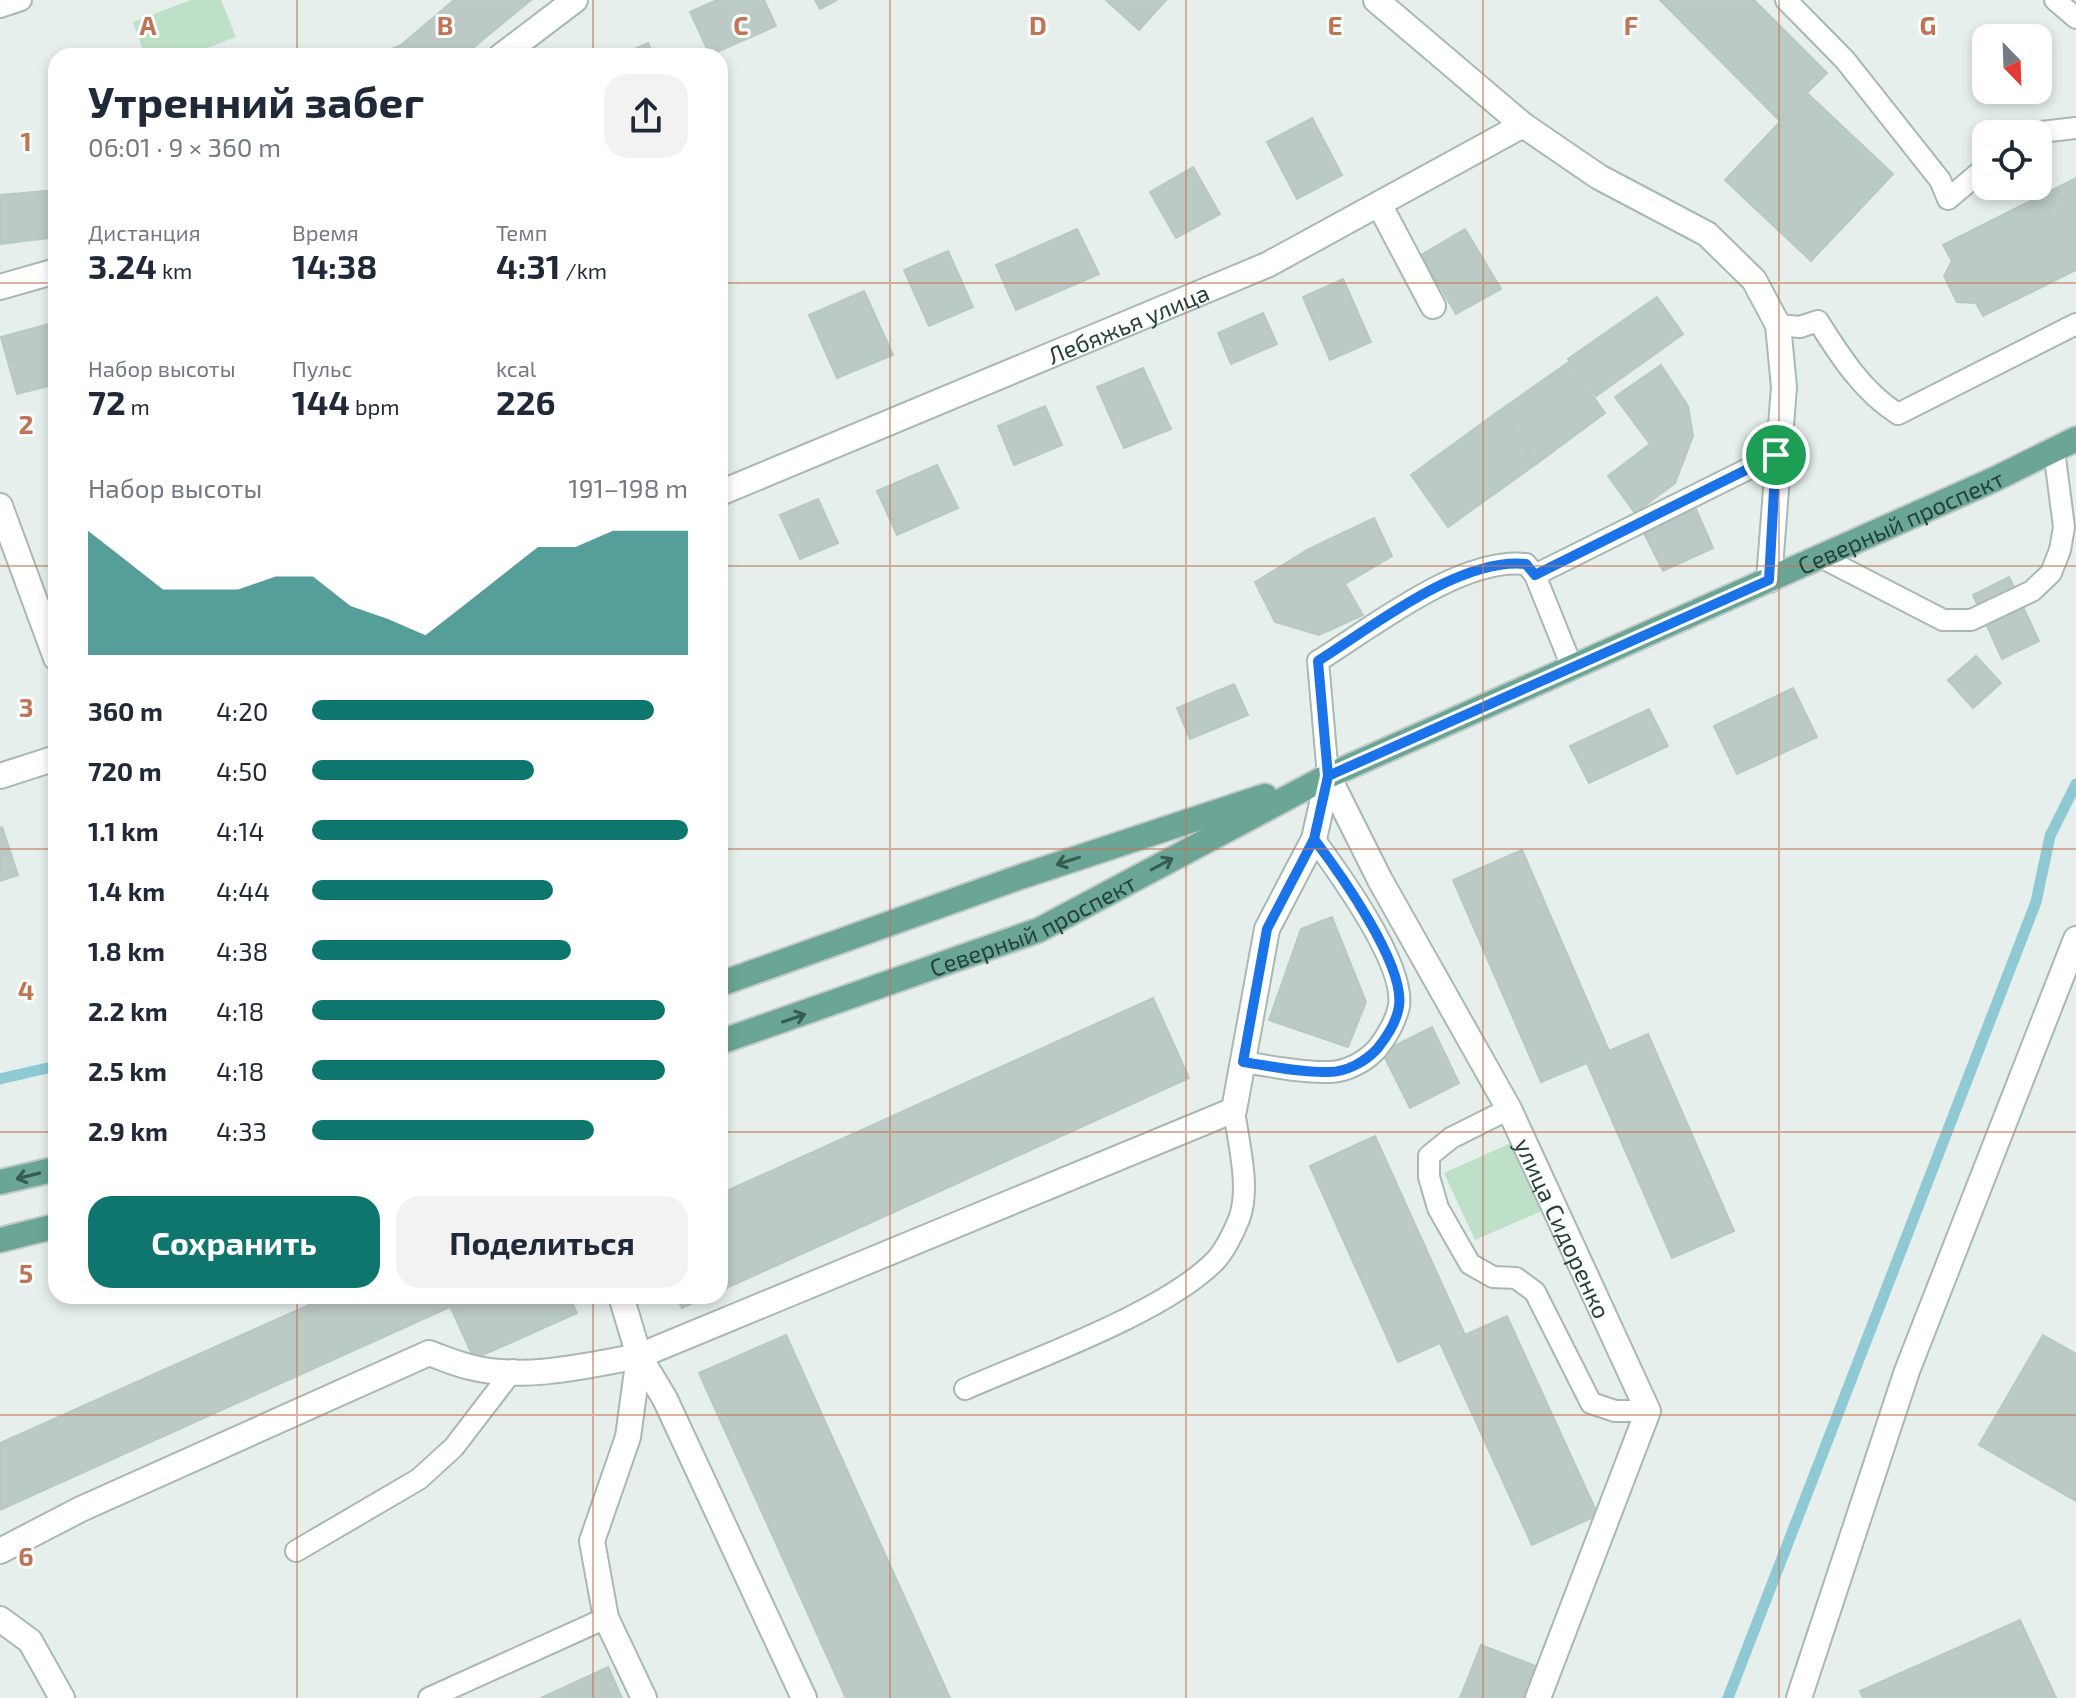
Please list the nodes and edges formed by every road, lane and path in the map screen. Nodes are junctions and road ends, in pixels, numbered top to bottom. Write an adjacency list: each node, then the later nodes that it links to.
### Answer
1 (21, 0): 6 (lane)
2 (575, 0): 8 (street)
3 (1376, 0): 9 (street)
4 (1786, 0): 12 (lane)
5 (2055, 0): 7 (lane)
6 (0, 7)
7 (2076, 18)
8 (512, 48)
9 (1523, 125): 13 (street, Лебяжья улица); 18 (street)
10 (2076, 128): 11 (lane)
11 (2052, 131)
12 (1972, 179)
13 (1379, 204): 16 (street); 22 (street, Лебяжья улица)
14 (48, 273): 15 (street)
15 (0, 287)
16 (1433, 306)
17 (2076, 324): 18 (lane)
18 (1778, 325): 21 (street)
19 (2076, 439): 20 (main road, Северный проспект)
20 (2054, 450): 24 (main road, Северный проспект); 24 (lane)
21 (1776, 455): 25 (lane); 26 (street)
22 (728, 490)
23 (0, 506): 27 (street)
24 (1821, 557): 26 (main road, Северный проспект)
25 (1535, 575): 28 (lane); 31 (lane)
26 (1769, 580): 28 (main road, Северный проспект)
27 (48, 636)
28 (1572, 667): 31 (main road, Северный проспект)
29 (48, 761): 30 (street)
30 (0, 776)
31 (1328, 776): 32 (street); 34 (main road, Северный проспект, one-way to 34); 35 (main road, Северный проспект, one-way to 31); 37 (street, улица Сидоренко)
32 (1314, 839): 36 (street); 36 (lane)
33 (2076, 939): 57 (street)
34 (728, 981)
35 (728, 1039)
36 (1243, 1062): 38 (street)
37 (1509, 1109): 47 (street, улица Сидоренко); 47 (lane)
38 (1234, 1110): 44 (street); 46 (lane)
39 (48, 1171): 40 (main road, one-way to 40)
40 (0, 1182)
41 (48, 1228): 42 (main road)
42 (0, 1240)
43 (623, 1304): 44 (street)
44 (639, 1356): 45 (street); 50 (street); 55 (street)
45 (513, 1370): 48 (street); 49 (lane)
46 (965, 1389)
47 (1648, 1411): 56 (street)
48 (0, 1551)
49 (296, 1551)
50 (606, 1618): 53 (lane); 54 (street)
51 (0, 1619): 52 (street)
52 (62, 1698)
53 (429, 1698)
54 (644, 1698)
55 (804, 1698)
56 (1538, 1698)
57 (1799, 1698)

